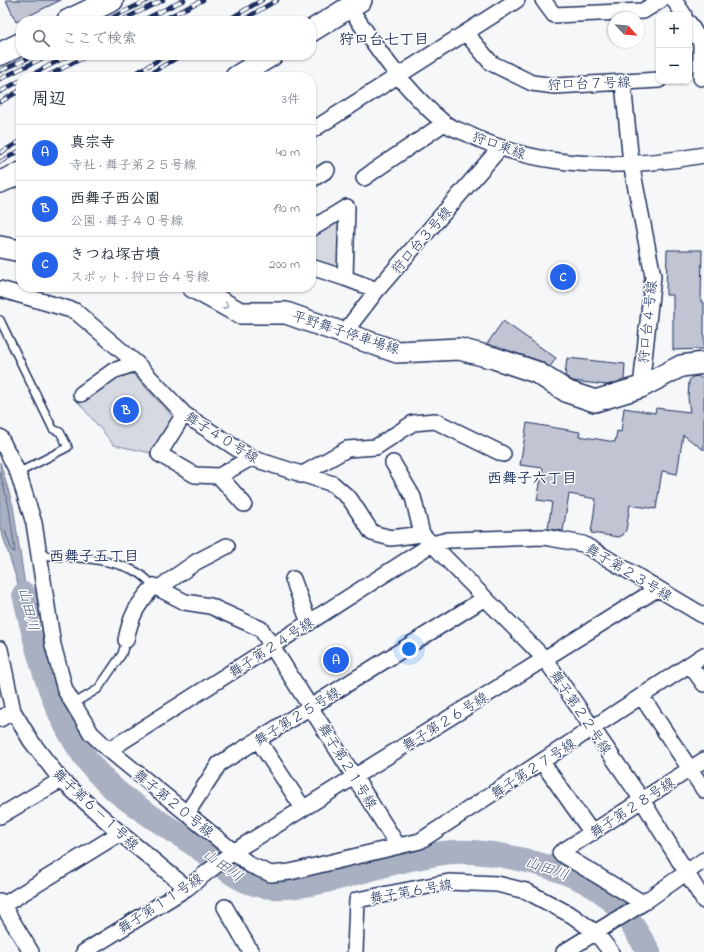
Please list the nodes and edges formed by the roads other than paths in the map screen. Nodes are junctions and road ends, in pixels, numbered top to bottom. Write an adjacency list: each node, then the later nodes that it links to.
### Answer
1 (112, 0): 8 (highway)
2 (517, 0): 11 (street)
3 (543, 0): 4 (street)
4 (661, 0)
5 (674, 0): 7 (street)
6 (356, 4): 9 (main road); 16 (street, 狩口東線)
7 (682, 12)
8 (78, 16)
9 (316, 28)
10 (692, 28): 17 (street)
11 (466, 33): 16 (street); 19 (street, 狩口台７号線)
12 (16, 46): 13 (highway)
13 (0, 54)
14 (265, 60): 15 (main road)
15 (248, 72)
16 (398, 77): 20 (street, 狩口東線); 21 (street)
17 (698, 78)
18 (656, 80): 19 (street, 狩口台７号線)
19 (623, 82): 24 (street, 狩口台４号線)
20 (444, 123): 22 (street, 狩口東線); 28 (street)
21 (316, 128)
22 (500, 148): 24 (street, 狩口東線); 36 (street, 狩口台３号線)
23 (704, 155): 24 (street, 狩口東線)
24 (631, 163): 42 (street, 狩口台４号線)
25 (327, 170): 27 (street)
26 (16, 175): 29 (main road)
27 (316, 177)
28 (364, 178)
29 (0, 182)
30 (316, 226): 34 (street)
31 (0, 247): 32 (main road)
32 (16, 250)
33 (316, 269): 34 (street)
34 (345, 278): 36 (street)
35 (0, 289): 40 (street, 舞子４０号線)
36 (377, 290): 39 (street, 狩口台３号線)
37 (202, 292): 39 (main road, 平野舞子停車場線, one-way to 39)
38 (0, 320): 49 (lane)
39 (344, 333): 42 (main road, 平野舞子停車場線)
40 (136, 363): 43 (street); 44 (street, 舞子４０号線)
41 (704, 363): 42 (main road, 平野舞子停車場線)
42 (641, 387)
43 (81, 394)
44 (184, 414): 47 (street, 舞子４０号線); 51 (street)
45 (0, 437): 49 (street, 舞子第２０号線)
46 (503, 454): 50 (street)
47 (252, 458): 50 (street, 舞子４０号線); 51 (street)
48 (393, 462): 53 (street)
49 (18, 474): 55 (street, 舞子第２０号線)
50 (302, 475): 53 (street, 舞子４０号線)
51 (219, 476): 52 (street)
52 (244, 504)
53 (427, 539): 58 (street, 舞子第２３号線); 59 (street, 舞子第２２号線); 61 (street, 舞子第２４号線)
54 (227, 546): 57 (street)
55 (38, 555): 57 (lane); 70 (street, 舞子第２０号線)
56 (293, 579): 61 (street)
57 (157, 587): 62 (street); 63 (street, 舞子第２１号線)
58 (657, 589): 60 (street, 舞子第２３号線); 66 (street, 舞子第２６号線)
59 (485, 598): 66 (street, 舞子第２２号線); 71 (street, 舞子第２５号線)
60 (704, 616)
61 (309, 622): 63 (street, 舞子第２４号線)
62 (126, 640): 70 (lane)
63 (272, 646): 71 (street, 舞子第２１号線); 76 (street, 舞子第２４号線)
64 (0, 649): 72 (street, 舞子第６－１号線)
65 (704, 655): 67 (street, 舞子第２７号線)
66 (545, 659): 74 (street, 舞子第２２号線); 80 (street, 舞子第２６号線)
67 (690, 665): 68 (street); 69 (street, 舞子第２７号線)
68 (704, 684)
69 (642, 697): 74 (street, 舞子第２７号線); 79 (street)
70 (73, 704): 76 (street, 舞子第２０号線)
71 (312, 708): 75 (street, 舞子第２５号線); 80 (street, 舞子第２１号線)
72 (13, 711): 73 (street); 81 (street, 舞子第６－１号線)
73 (0, 719)
74 (592, 729): 78 (street, 舞子第２７号線); 83 (street, 舞子第２２号線)
75 (258, 740): 84 (street); 85 (street, 舞子第２５号線)
76 (109, 750): 85 (street, 舞子第２０号線)
77 (704, 760): 79 (street, 舞子第２８号線)
78 (542, 762): 88 (street); 89 (street, 舞子第２７号線)
79 (690, 769): 82 (street); 83 (street, 舞子第２８号線)
80 (354, 778): 84 (street, 舞子第２６号線); 89 (street, 舞子第２１号線)
81 (61, 780): 86 (street); 87 (street, 舞子第６－１号線)
82 (704, 790)
83 (642, 800): 88 (street, 舞子第２８号線); 92 (street, 舞子第２２号線)
84 (303, 808): 90 (street, 舞子第２６号線)
85 (187, 813): 90 (street, 舞子第２０号線)
86 (0, 816)
87 (120, 833): 93 (street, 舞子第６－１号線); 96 (street)
88 (592, 833): 95 (street, 舞子第２８号線)
89 (398, 846): 90 (street, 舞子第２０号線)
90 (233, 852): 93 (street, 舞子第１１号線)
91 (704, 860): 92 (street)
92 (686, 873): 94 (street, 舞子第２２号線); 95 (street)
93 (187, 888): 101 (street, 舞子第１１号線)
94 (704, 901)
95 (643, 903): 98 (street)
96 (1, 905): 100 (street)
97 (225, 907): 99 (street)
98 (596, 933): 102 (street, 舞子第６号線); 103 (street); 104 (street, 舞子第６号線)
99 (249, 951)
100 (31, 952)
101 (84, 952)
102 (355, 952)
103 (564, 952)
104 (611, 952)

